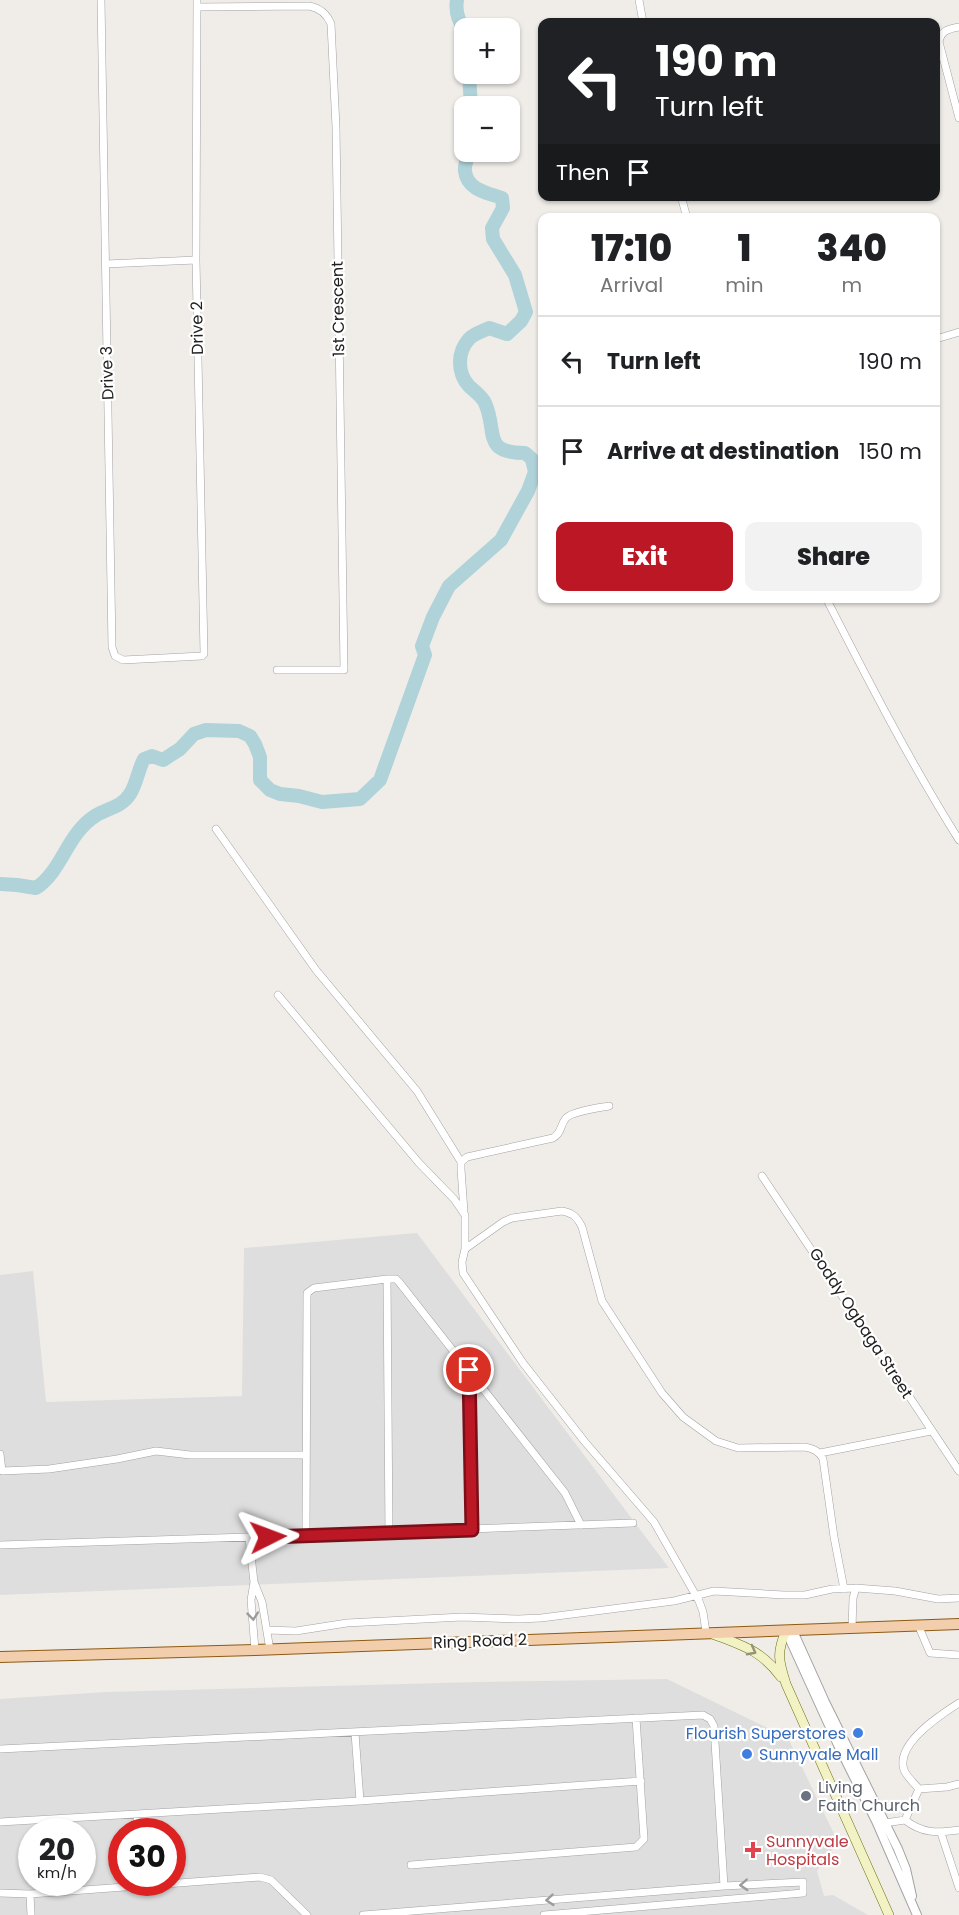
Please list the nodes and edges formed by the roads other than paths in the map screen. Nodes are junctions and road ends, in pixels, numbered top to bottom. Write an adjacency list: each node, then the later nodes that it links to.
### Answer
1 (101, 0): 10 (street, Drive 3)
2 (639, 0): 4 (street)
3 (197, 3): 9 (street, Drive 2); 15 (street, 1st Crescent)
4 (642, 18)
5 (959, 27): 6 (street)
6 (940, 36)
7 (940, 46): 8 (street)
8 (959, 118)
9 (196, 260): 10 (street); 14 (street, Drive 2)
10 (106, 264): 14 (street, Drive 3)
11 (959, 332): 12 (street)
12 (940, 338)
13 (828, 603): 17 (street)
14 (202, 656)
15 (277, 670)
16 (216, 829): 20 (street)
17 (959, 840)
18 (278, 995): 22 (street)
19 (609, 1106): 20 (street)
20 (461, 1162): 22 (street)
21 (762, 1176): 26 (street, Goddy Ogbaga Street)
22 (465, 1215): 23 (street)
23 (465, 1249): 27 (street); 42 (street)
24 (387, 1279): 25 (street); 29 (street); 35 (street)
25 (469, 1370): 33 (street); 34 (street)
26 (931, 1431): 27 (street); 31 (street, Goddy Ogbaga Street)
27 (820, 1453): 41 (street)
28 (0, 1454): 30 (street)
29 (306, 1455): 30 (street); 36 (street)
30 (1, 1471)
31 (959, 1471)
32 (633, 1523): 33 (street)
33 (581, 1525): 34 (street)
34 (472, 1530): 35 (street)
35 (390, 1533): 36 (street)
36 (306, 1535): 37 (street)
37 (249, 1538): 38 (street); 39 (street)
38 (0, 1545)
39 (254, 1582): 47 (street); 50 (street, one-way to 50)
40 (856, 1588): 41 (street); 43 (street); 46 (street)
41 (844, 1589): 42 (street)
42 (696, 1596): 47 (street); 49 (street)
43 (959, 1598)
44 (959, 1624): 45 (main road, Ring Road 2)
45 (919, 1627): 46 (main road, Ring Road 2); 52 (street)
46 (852, 1628): 48 (main road, Ring Road 2)
47 (267, 1630): 51 (street)
48 (790, 1631): 49 (main road, Ring Road 2); 54 (main road); 67 (street); 70 (street)
49 (707, 1632): 51 (main road, Ring Road 2); 54 (main road, one-way to 54)
50 (255, 1650): 51 (main road, Ring Road 2); 53 (main road, Ring Road 2)
51 (270, 1650)
52 (959, 1655)
53 (0, 1657)
54 (786, 1684): 84 (main road)
55 (959, 1703): 61 (street)
56 (636, 1719): 57 (street); 59 (street); 73 (street)
57 (356, 1732): 58 (street); 62 (street)
58 (0, 1749)
59 (641, 1781): 62 (street); 71 (street)
60 (959, 1784): 61 (street)
61 (919, 1789): 65 (street)
62 (360, 1801): 63 (street)
63 (137, 1814): 64 (street); 66 (street)
64 (137, 1818)
65 (905, 1820): 67 (street); 69 (street)
66 (0, 1822)
67 (885, 1823): 70 (street)
68 (959, 1830): 69 (street)
69 (941, 1833): 74 (street)
70 (897, 1858): 85 (street)
71 (411, 1864)
72 (186, 1881): 81 (street)
73 (724, 1886): 78 (street, one-way to 78); 79 (street, one-way to 73)
74 (959, 1888)
75 (0, 1893): 76 (street)
76 (18, 1894)
77 (30, 1896): 80 (street)
78 (443, 1912): 82 (street)
79 (600, 1913): 83 (street)
80 (31, 1915)
81 (307, 1915)
82 (363, 1915)
83 (544, 1915)
84 (889, 1915)
85 (917, 1915)

